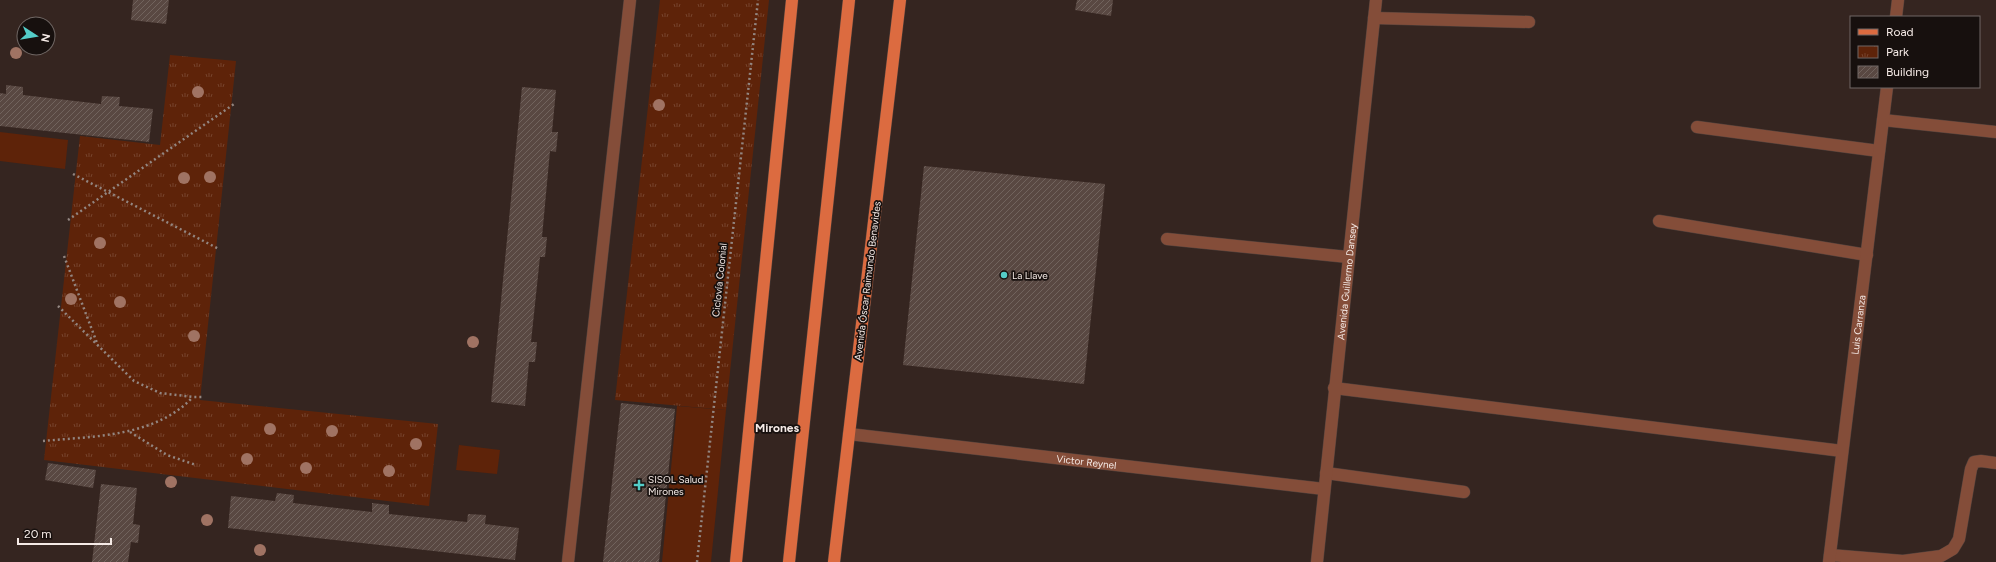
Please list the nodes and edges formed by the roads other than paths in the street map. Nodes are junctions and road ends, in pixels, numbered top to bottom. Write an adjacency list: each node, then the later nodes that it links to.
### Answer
1 (630, 0): 27 (street)
2 (792, 0): 28 (main road)
3 (849, 0): 29 (main road)
4 (900, 0): 20 (main road, Avenida Óscar Raimundo Benavides)
5 (1376, 0): 8 (street, Avenida Guillermo Dansey)
6 (1898, 0): 7 (street)
7 (1896, 16)
8 (1374, 18): 9 (street); 18 (street, Avenida Guillermo Dansey)
9 (1529, 22)
10 (1887, 88): 11 (street, Luis Carranza)
11 (1883, 120): 13 (street); 14 (street, Luis Carranza)
12 (1697, 127): 14 (street)
13 (1996, 132)
14 (1879, 151): 17 (street, Luis Carranza)
15 (1660, 221): 17 (street)
16 (1167, 239): 18 (street)
17 (1867, 255): 21 (street, Luis Carranza)
18 (1348, 257): 19 (street, Avenida Guillermo Dansey)
19 (1334, 388): 21 (street); 23 (street, Avenida Guillermo Dansey)
20 (849, 434): 24 (street, Victor Reynel); 30 (main road, Avenida Óscar Raimundo Benavides)
21 (1842, 451): 26 (street, Luis Carranza)
22 (1996, 463): 26 (street)
23 (1326, 473): 24 (street, Avenida Guillermo Dansey); 25 (street)
24 (1324, 489): 31 (street, Avenida Guillermo Dansey)
25 (1464, 492)
26 (1829, 558)
27 (568, 562)
28 (736, 562)
29 (789, 562)
30 (834, 562)
31 (1316, 562)

